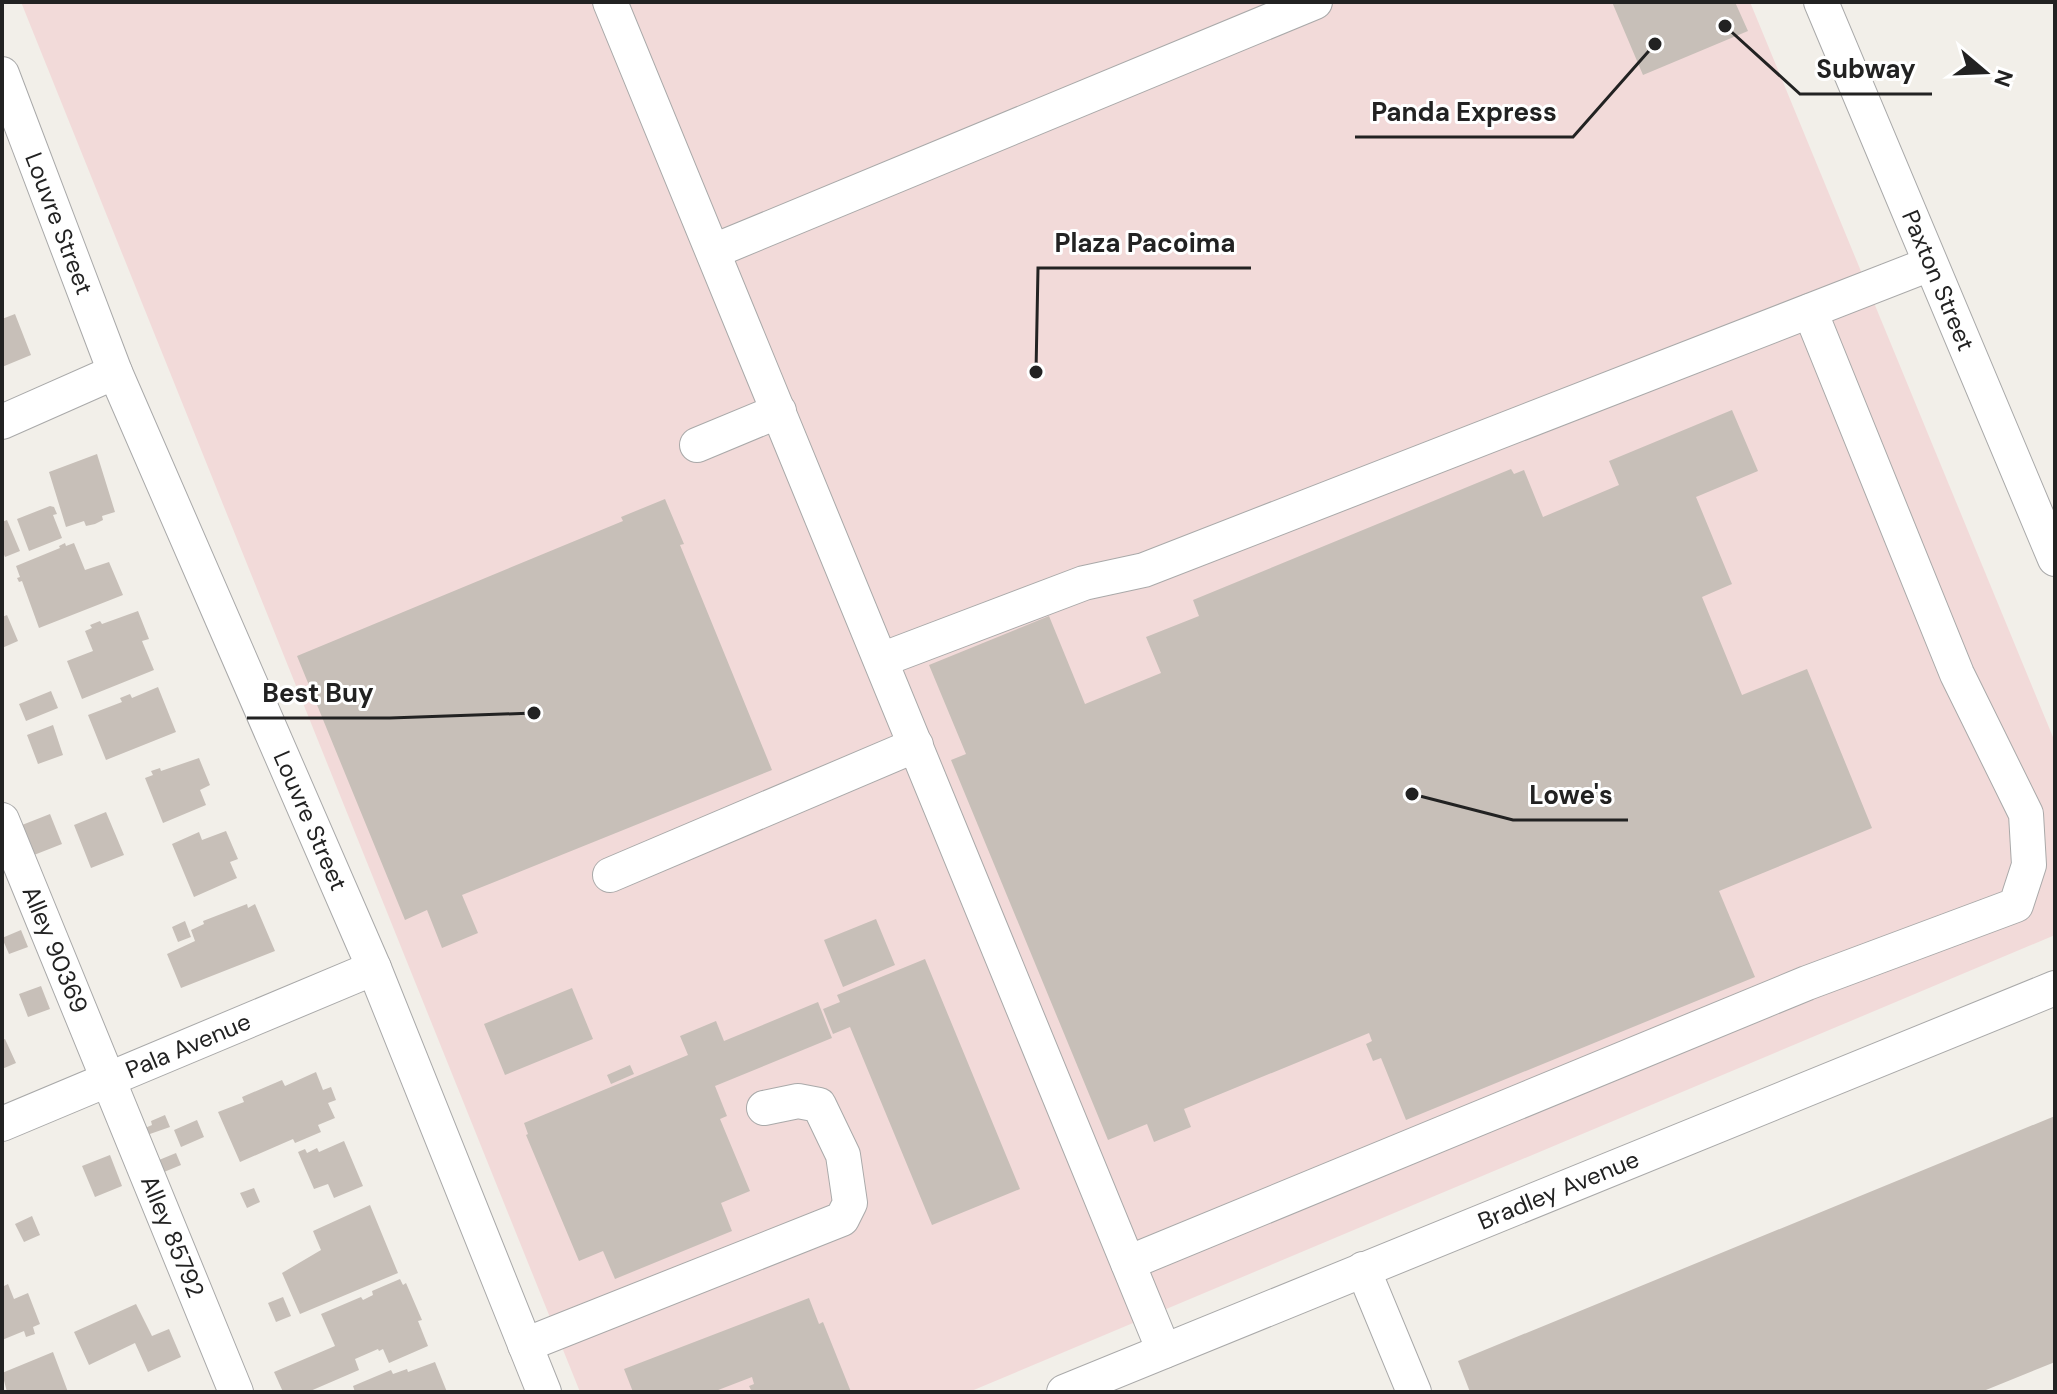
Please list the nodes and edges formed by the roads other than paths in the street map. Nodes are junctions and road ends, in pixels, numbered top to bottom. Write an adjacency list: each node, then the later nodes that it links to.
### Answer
1 (610, 2): 5 (street)
2 (1315, 2): 5 (street)
3 (1821, 2): 6 (street, Paxton Street)
4 (2, 74): 8 (street, Louvre Street)
5 (714, 251): 9 (street)
6 (1930, 264): 7 (street); 12 (street, Paxton Street)
7 (1810, 311): 13 (street); 22 (street)
8 (115, 372): 10 (street); 17 (street, Louvre Street)
9 (779, 411): 11 (street); 13 (street)
10 (2, 422)
11 (697, 445)
12 (2055, 559)
13 (881, 660): 14 (street)
14 (916, 745): 16 (street); 22 (street)
15 (2, 820): 19 (street, Alley 90369)
16 (610, 875)
17 (374, 968): 19 (street, Pala Avenue); 24 (street, Louvre Street)
18 (2055, 988): 23 (street, Bradley Avenue)
19 (108, 1079): 21 (street, Pala Avenue); 26 (street, Alley 85792)
20 (764, 1108): 24 (street)
21 (2, 1124)
22 (1128, 1263): 25 (street)
23 (1363, 1269): 25 (street, Bradley Avenue); 29 (street)
24 (525, 1345): 27 (street, Louvre Street)
25 (1164, 1351): 28 (street, Bradley Avenue)
26 (236, 1392)
27 (544, 1392)
28 (1064, 1392)
29 (1414, 1392)

